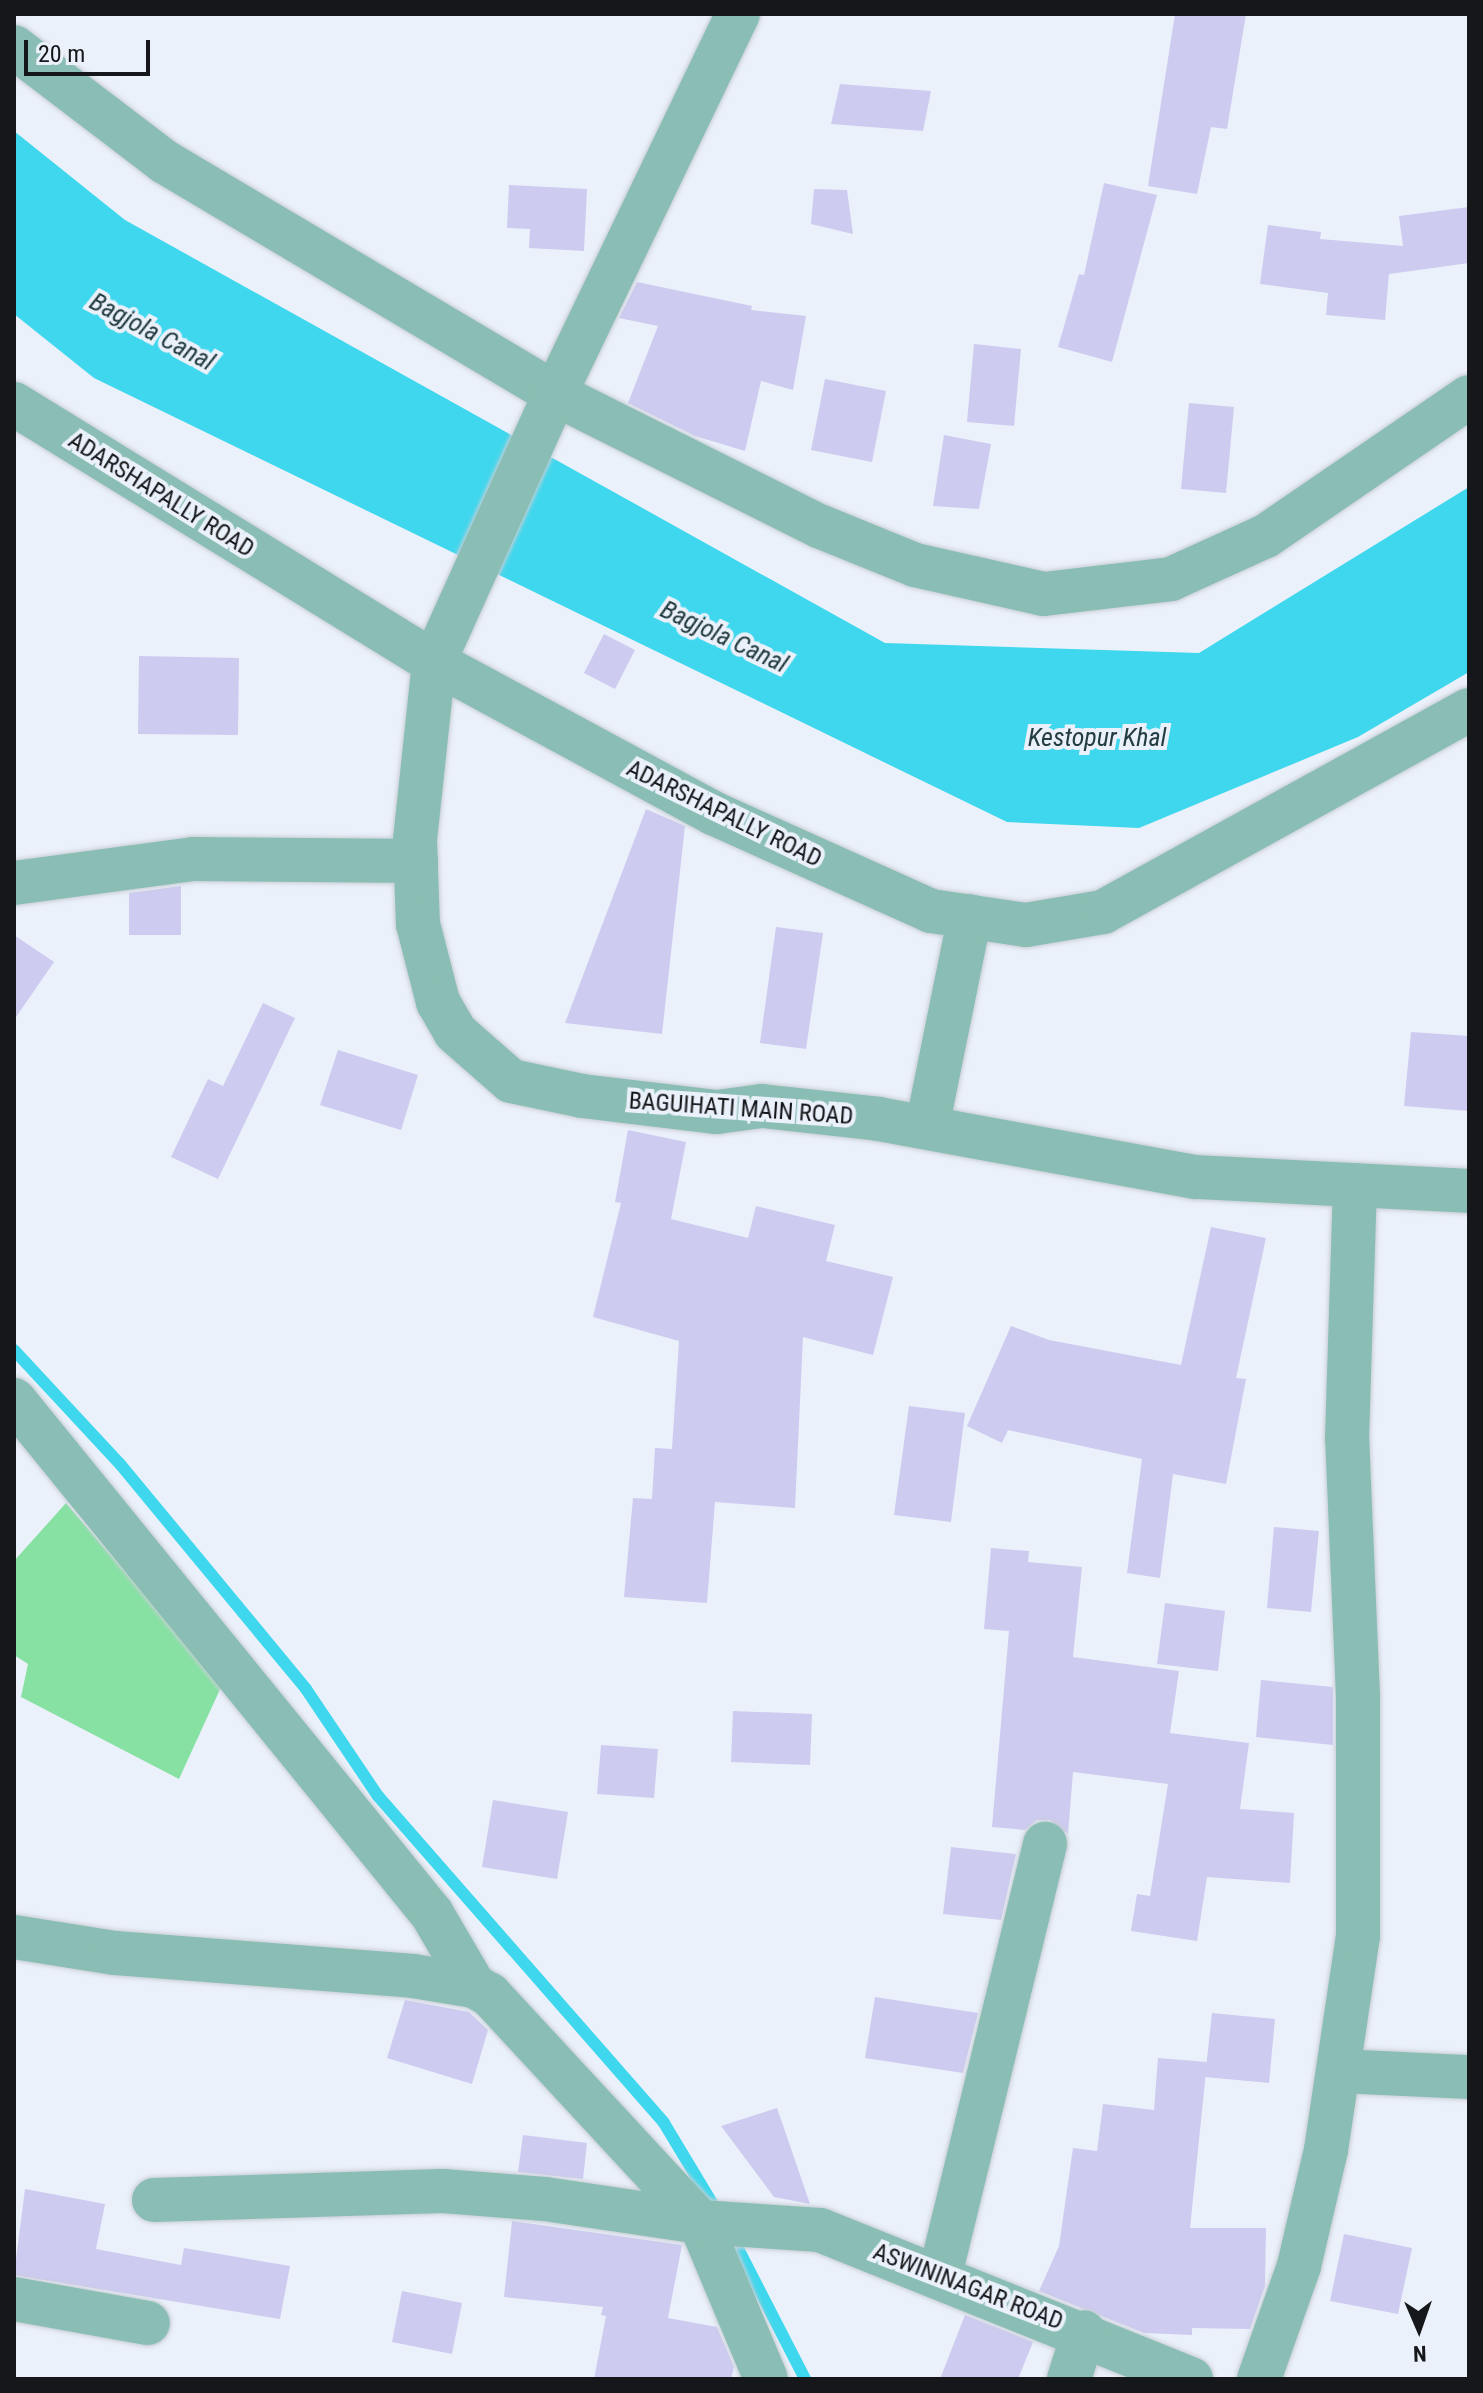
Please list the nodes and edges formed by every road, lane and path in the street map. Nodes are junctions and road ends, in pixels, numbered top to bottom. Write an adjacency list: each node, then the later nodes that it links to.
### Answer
1 (738, 14): 3 (street, BAGUIHATI MAIN ROAD)
2 (14, 47): 3 (street)
3 (555, 394): 4 (street); 6 (street, BAGUIHATI MAIN ROAD)
4 (1469, 397)
5 (14, 404): 6 (street, ADARSHAPALLY ROAD)
6 (434, 662): 8 (street, BAGUIHATI MAIN ROAD); 10 (street, ADARSHAPALLY ROAD)
7 (1469, 710): 10 (street, ADARSHAPALLY ROAD)
8 (416, 861): 9 (street); 11 (street, BAGUIHATI MAIN ROAD)
9 (14, 883)
10 (970, 916): 11 (street)
11 (927, 1127): 12 (street, BAGUIHATI MAIN ROAD)
12 (1355, 1185): 13 (street, BAGUIHATI MAIN ROAD); 18 (street)
13 (1469, 1191)
14 (14, 1400): 17 (street)
15 (1045, 1844): 22 (street)
16 (14, 1937): 17 (street)
17 (474, 1986): 21 (street)
18 (1340, 2071): 19 (street); 29 (street)
19 (1469, 2077)
20 (154, 2200): 21 (street, ASWININAGAR ROAD)
21 (717, 2222): 22 (street, ASWININAGAR ROAD); 26 (street)
22 (940, 2275): 25 (street, ASWININAGAR ROAD)
23 (14, 2299): 24 (street)
24 (148, 2323)
25 (1084, 2332): 27 (street); 28 (street, ASWININAGAR ROAD)
26 (766, 2379)
27 (1069, 2379)
28 (1191, 2379)
29 (1259, 2379)

